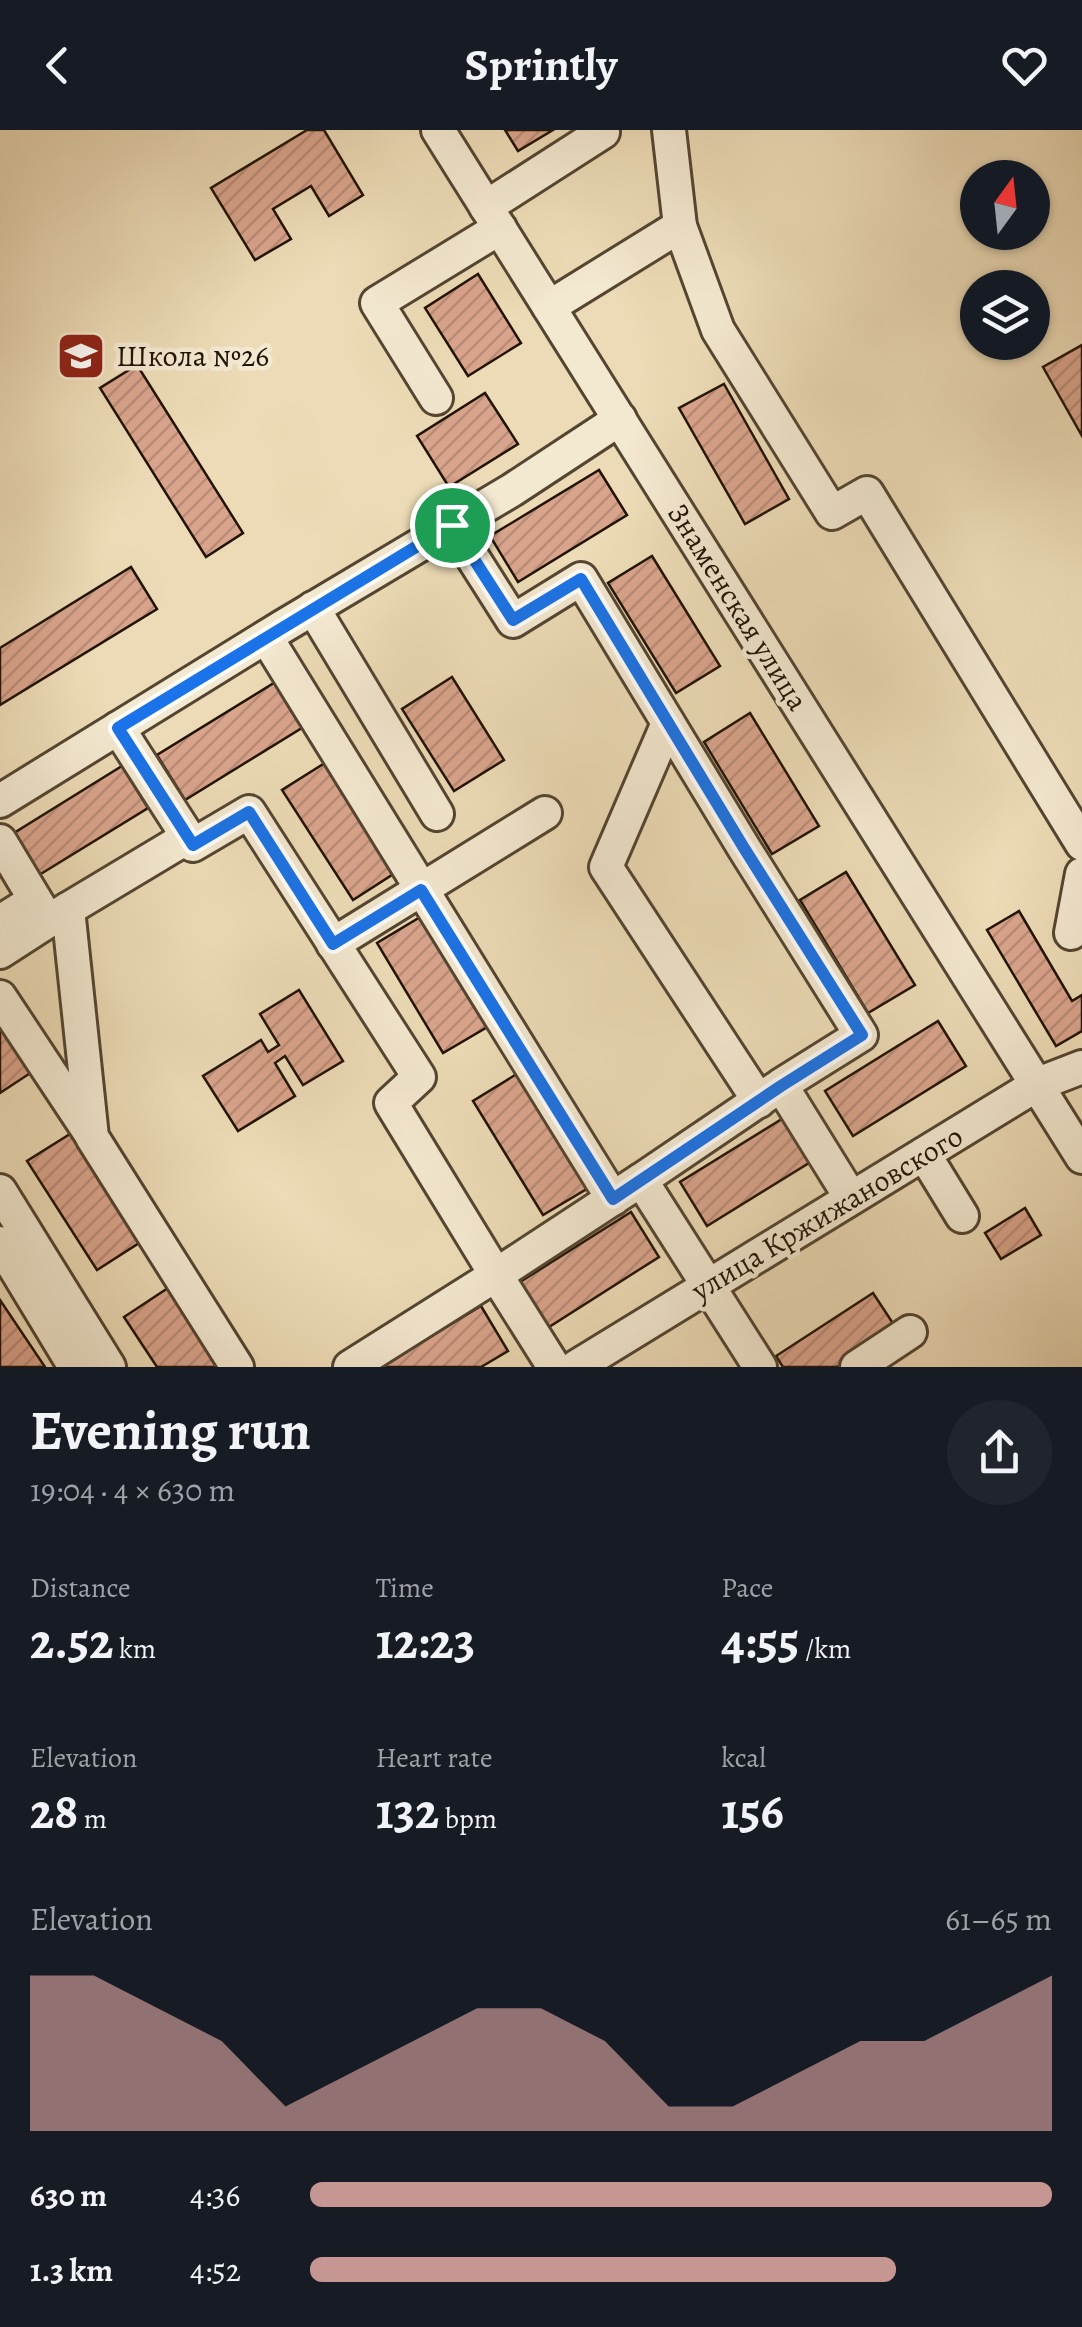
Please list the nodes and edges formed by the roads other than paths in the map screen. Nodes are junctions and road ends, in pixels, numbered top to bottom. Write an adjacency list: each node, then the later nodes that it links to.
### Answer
1 (438, 130): 4 (street, Знаменская улица)
2 (601, 130): 4 (street)
3 (669, 130): 5 (street)
4 (493, 217): 6 (street, Знаменская улица); 7 (street)
5 (680, 226): 6 (street); 19 (street)
6 (549, 306): 8 (street, Знаменская улица)
7 (436, 398)
8 (620, 419): 9 (street); 29 (street, Знаменская улица)
9 (452, 525): 10 (street); 12 (street)
10 (313, 608): 11 (street); 16 (street)
11 (266, 637): 13 (street); 21 (street)
12 (668, 723): 30 (street); 30 (street)
13 (118, 728): 14 (street); 17 (street)
14 (0, 801)
15 (545, 813): 21 (street)
16 (437, 814)
17 (188, 838): 22 (street); 25 (street)
18 (0, 841): 22 (street)
19 (1082, 844)
20 (1082, 874): 24 (street)
21 (421, 890): 25 (street); 36 (street)
22 (50, 910): 23 (street); 26 (street); 31 (street)
23 (0, 922)
24 (1071, 932)
25 (333, 944): 40 (street)
26 (0, 952)
27 (0, 997): 31 (street)
28 (1082, 1067): 29 (street, улица Кржижановского)
29 (1038, 1084): 32 (street, улица Кржижановского); 33 (street, Знаменская улица)
30 (770, 1093): 34 (street); 35 (street)
31 (92, 1137): 45 (street)
32 (924, 1154): 35 (street, улица Кржижановского); 38 (street)
33 (1082, 1157)
34 (641, 1180): 36 (street); 41 (street)
35 (852, 1198): 41 (street, улица Кржижановского)
36 (613, 1199): 40 (street)
37 (2, 1200): 44 (street)
38 (962, 1216)
39 (0, 1243): 43 (street)
40 (496, 1275): 46 (street); 47 (street)
41 (708, 1285): 48 (street, улица Кржижановского); 49 (street)
42 (910, 1332): 50 (street)
43 (74, 1367)
44 (109, 1367)
45 (237, 1367)
46 (350, 1367)
47 (554, 1367)
48 (576, 1367)
49 (760, 1367)
50 (857, 1367)

